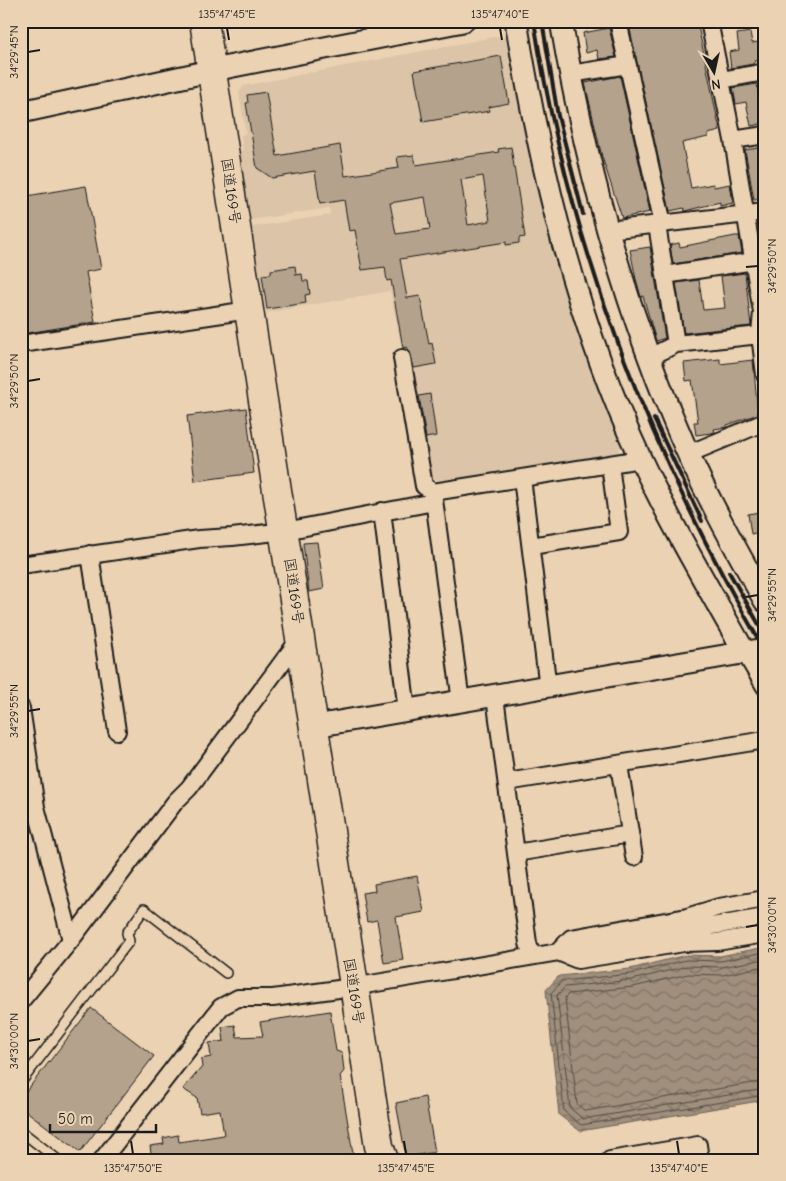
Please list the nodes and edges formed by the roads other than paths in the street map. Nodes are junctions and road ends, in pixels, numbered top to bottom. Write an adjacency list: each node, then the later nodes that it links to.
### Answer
1 (204, 21): 8 (highway, 国道169号)
2 (463, 21): 8 (street)
3 (516, 21): 30 (street)
4 (561, 21): 10 (street)
5 (618, 21): 7 (street)
6 (709, 21): 11 (street)
7 (628, 65): 10 (street); 17 (street)
8 (213, 70): 12 (street); 21 (highway, 国道169号)
9 (765, 72): 11 (street)
10 (570, 74): 18 (street)
11 (721, 80): 14 (street)
12 (21, 112)
13 (765, 135): 14 (street)
14 (733, 140): 16 (street)
15 (765, 212): 16 (street)
16 (746, 214): 17 (street); 19 (street)
17 (660, 224): 18 (street); 20 (street)
18 (608, 230): 25 (street)
19 (754, 262): 20 (street); 22 (street)
20 (665, 275): 24 (street)
21 (249, 310): 23 (street); 35 (highway, 国道169号)
22 (760, 335): 24 (street); 27 (street)
23 (21, 344)
24 (676, 344): 25 (street)
25 (650, 357): 29 (street)
26 (402, 358): 33 (street)
27 (765, 375)
28 (765, 422): 29 (street)
29 (688, 454): 39 (street)
30 (641, 459): 31 (street); 41 (street)
31 (610, 465): 32 (street); 36 (street)
32 (522, 478): 33 (street); 36 (street)
33 (433, 497): 34 (street); 45 (street)
34 (382, 511): 35 (street); 47 (street)
35 (285, 531): 37 (street); 40 (highway, 国道169号)
36 (531, 546): 42 (street)
37 (90, 554): 38 (street); 49 (street)
38 (21, 565)
39 (765, 601)
40 (301, 637): 48 (highway, 国道169号); 59 (street)
41 (755, 651): 42 (street); 43 (street)
42 (548, 688): 44 (street)
43 (765, 688)
44 (496, 697): 45 (street); 52 (street)
45 (461, 702): 47 (street)
46 (21, 708): 59 (street)
47 (407, 711): 48 (street)
48 (315, 726): 63 (highway, 国道169号)
49 (117, 731)
50 (765, 740): 51 (street)
51 (619, 765): 52 (street); 53 (street)
52 (507, 782): 54 (street)
53 (630, 834): 54 (street); 55 (street)
54 (516, 853): 61 (street)
55 (634, 858)
56 (765, 899): 60 (street)
57 (765, 917): 60 (street)
58 (765, 934): 60 (street)
59 (70, 940): 64 (street)
60 (558, 952): 61 (street)
61 (532, 956): 63 (street)
62 (226, 972): 65 (lane)
63 (353, 987): 67 (highway, 国道169号); 69 (street)
64 (21, 1001)
65 (21, 1082)
66 (21, 1131): 68 (lane)
67 (380, 1155)
68 (58, 1160)
69 (102, 1160)
70 (610, 1160): 71 (street)
71 (700, 1160)

